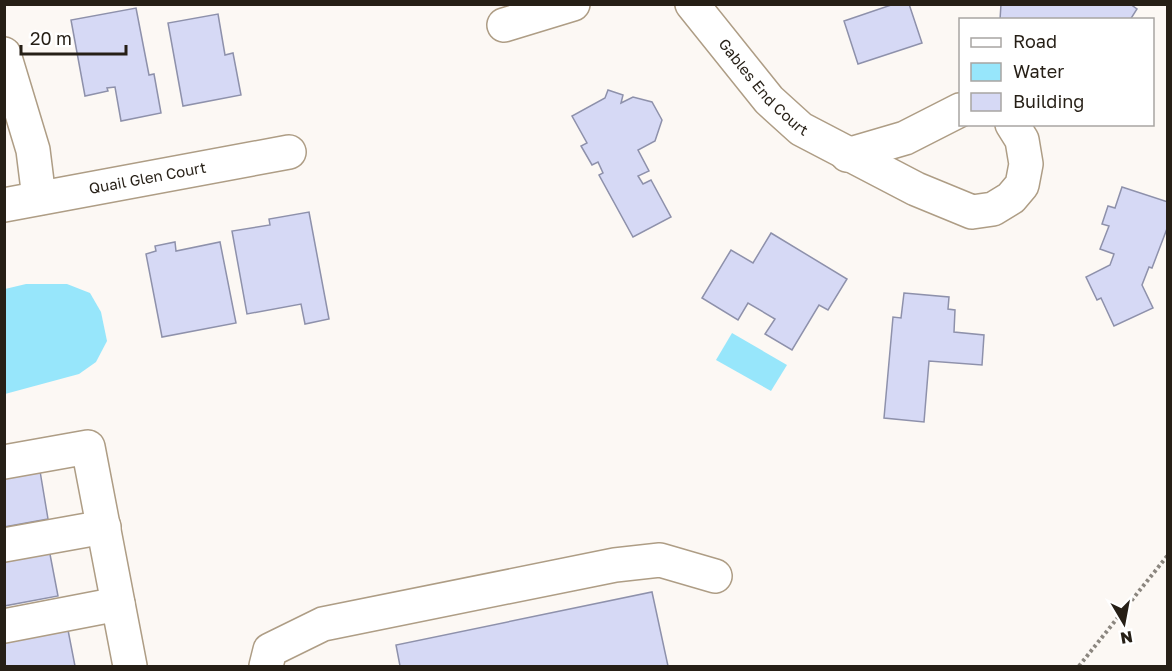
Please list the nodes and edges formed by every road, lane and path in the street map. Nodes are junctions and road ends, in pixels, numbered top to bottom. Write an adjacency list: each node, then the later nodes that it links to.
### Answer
1 (573, 4): 3 (street)
2 (692, 4): 8 (street, Gables End Court)
3 (504, 25)
4 (4, 54): 9 (street)
5 (959, 111): 8 (street)
6 (1013, 126): 8 (street, Gables End Court)
7 (288, 152): 9 (street, Quail Glen Court)
8 (847, 155)
9 (39, 198): 10 (street, Quail Glen Court)
10 (4, 205)
11 (4, 462): 12 (street)
12 (104, 527): 13 (street); 16 (street)
13 (4, 545)
14 (1167, 555): 20 (path)
15 (715, 576): 19 (street)
16 (118, 604): 17 (street); 18 (street)
17 (4, 626)
18 (130, 666)
19 (266, 666)
20 (1079, 666)

